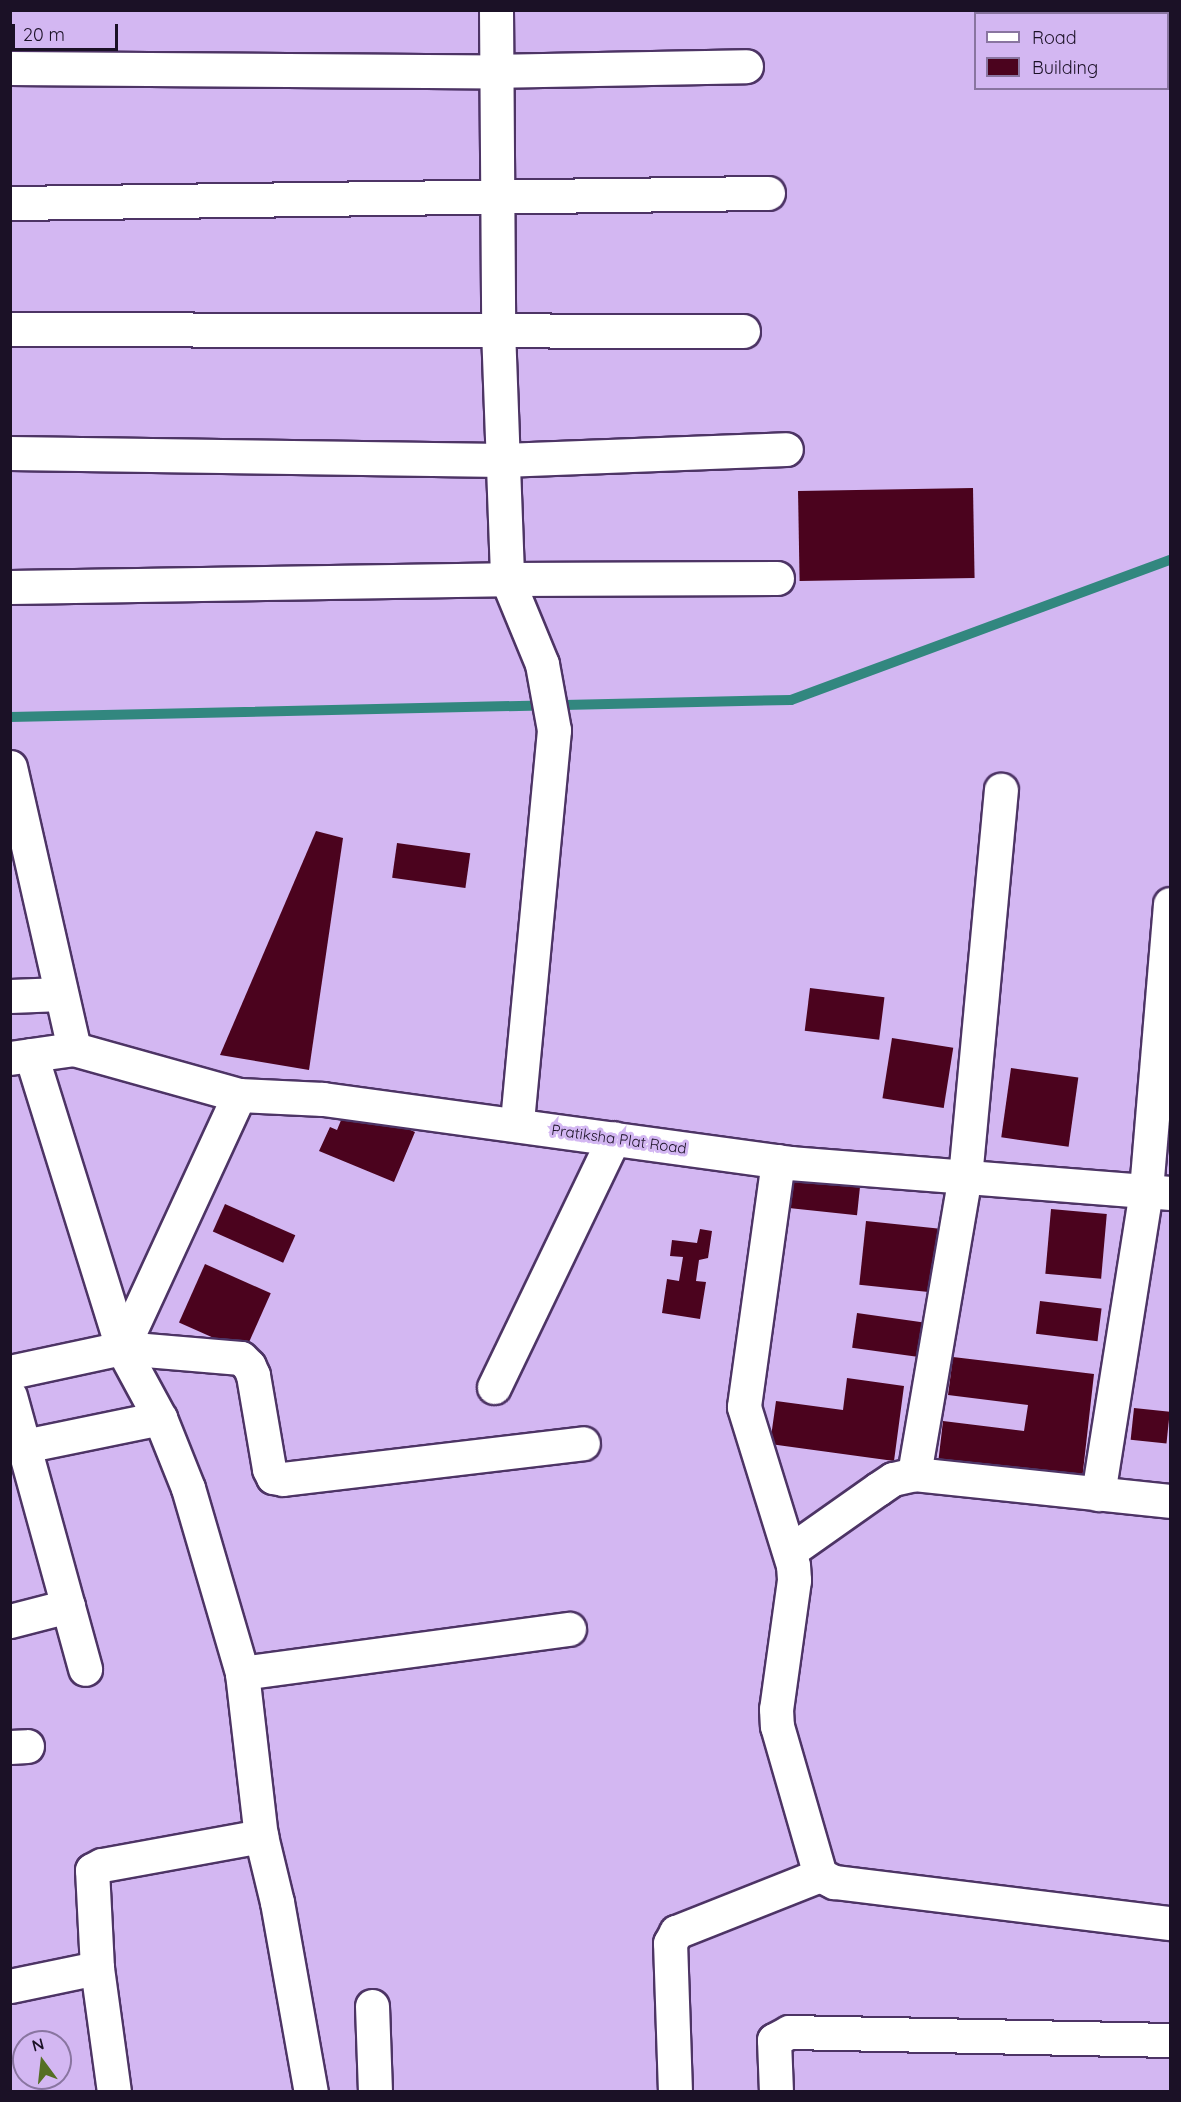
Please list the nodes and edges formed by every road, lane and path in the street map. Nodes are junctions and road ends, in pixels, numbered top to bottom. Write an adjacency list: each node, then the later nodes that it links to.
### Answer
1 (496, 10): 4 (street)
2 (746, 66): 4 (street)
3 (10, 68): 4 (street)
4 (495, 71): 6 (street)
5 (768, 193): 6 (street)
6 (497, 198): 7 (street); 9 (street)
7 (10, 203)
8 (10, 329): 9 (street)
9 (498, 330): 10 (street); 13 (street)
10 (743, 331)
11 (786, 449): 13 (street)
12 (10, 453): 13 (street)
13 (503, 460): 15 (street)
14 (777, 578): 15 (street)
15 (507, 579): 16 (street); 26 (street)
16 (10, 587)
17 (10, 767): 19 (street)
18 (1000, 790): 29 (street)
19 (23, 869): 21 (street)
20 (1170, 904): 30 (street)
21 (61, 994): 22 (street); 23 (street)
22 (10, 996)
23 (74, 1049): 24 (street); 25 (street, Pratiksha Plat Road)
24 (21, 1056): 31 (street)
25 (239, 1095): 26 (street, Pratiksha Plat Road); 31 (street)
26 (517, 1124): 27 (street, Pratiksha Plat Road)
27 (614, 1138): 28 (street, Pratiksha Plat Road); 33 (street)
28 (778, 1161): 29 (street, Pratiksha Plat Road); 42 (street)
29 (965, 1177): 30 (street, Pratiksha Plat Road); 38 (street)
30 (1158, 1192): 40 (street)
31 (122, 1348): 32 (street); 35 (street); 36 (street)
32 (10, 1372)
33 (494, 1387)
34 (10, 1396): 37 (street)
35 (160, 1418): 37 (street); 47 (street)
36 (583, 1443)
37 (24, 1446): 39 (street)
38 (914, 1474): 40 (street); 42 (street)
39 (23, 1494): 43 (street)
40 (1098, 1494): 41 (street)
41 (1170, 1501)
42 (790, 1551): 49 (street)
43 (68, 1606): 44 (street); 46 (street)
44 (10, 1621)
45 (569, 1629): 47 (street)
46 (85, 1668)
47 (242, 1673): 48 (street)
48 (261, 1836): 51 (street); 56 (street)
49 (820, 1875): 50 (street); 58 (street)
50 (1170, 1923)
51 (97, 1968): 52 (street); 55 (street)
52 (10, 1986)
53 (372, 2006): 57 (street)
54 (1170, 2040): 59 (street)
55 (114, 2091)
56 (311, 2091)
57 (375, 2091)
58 (675, 2091)
59 (776, 2091)

